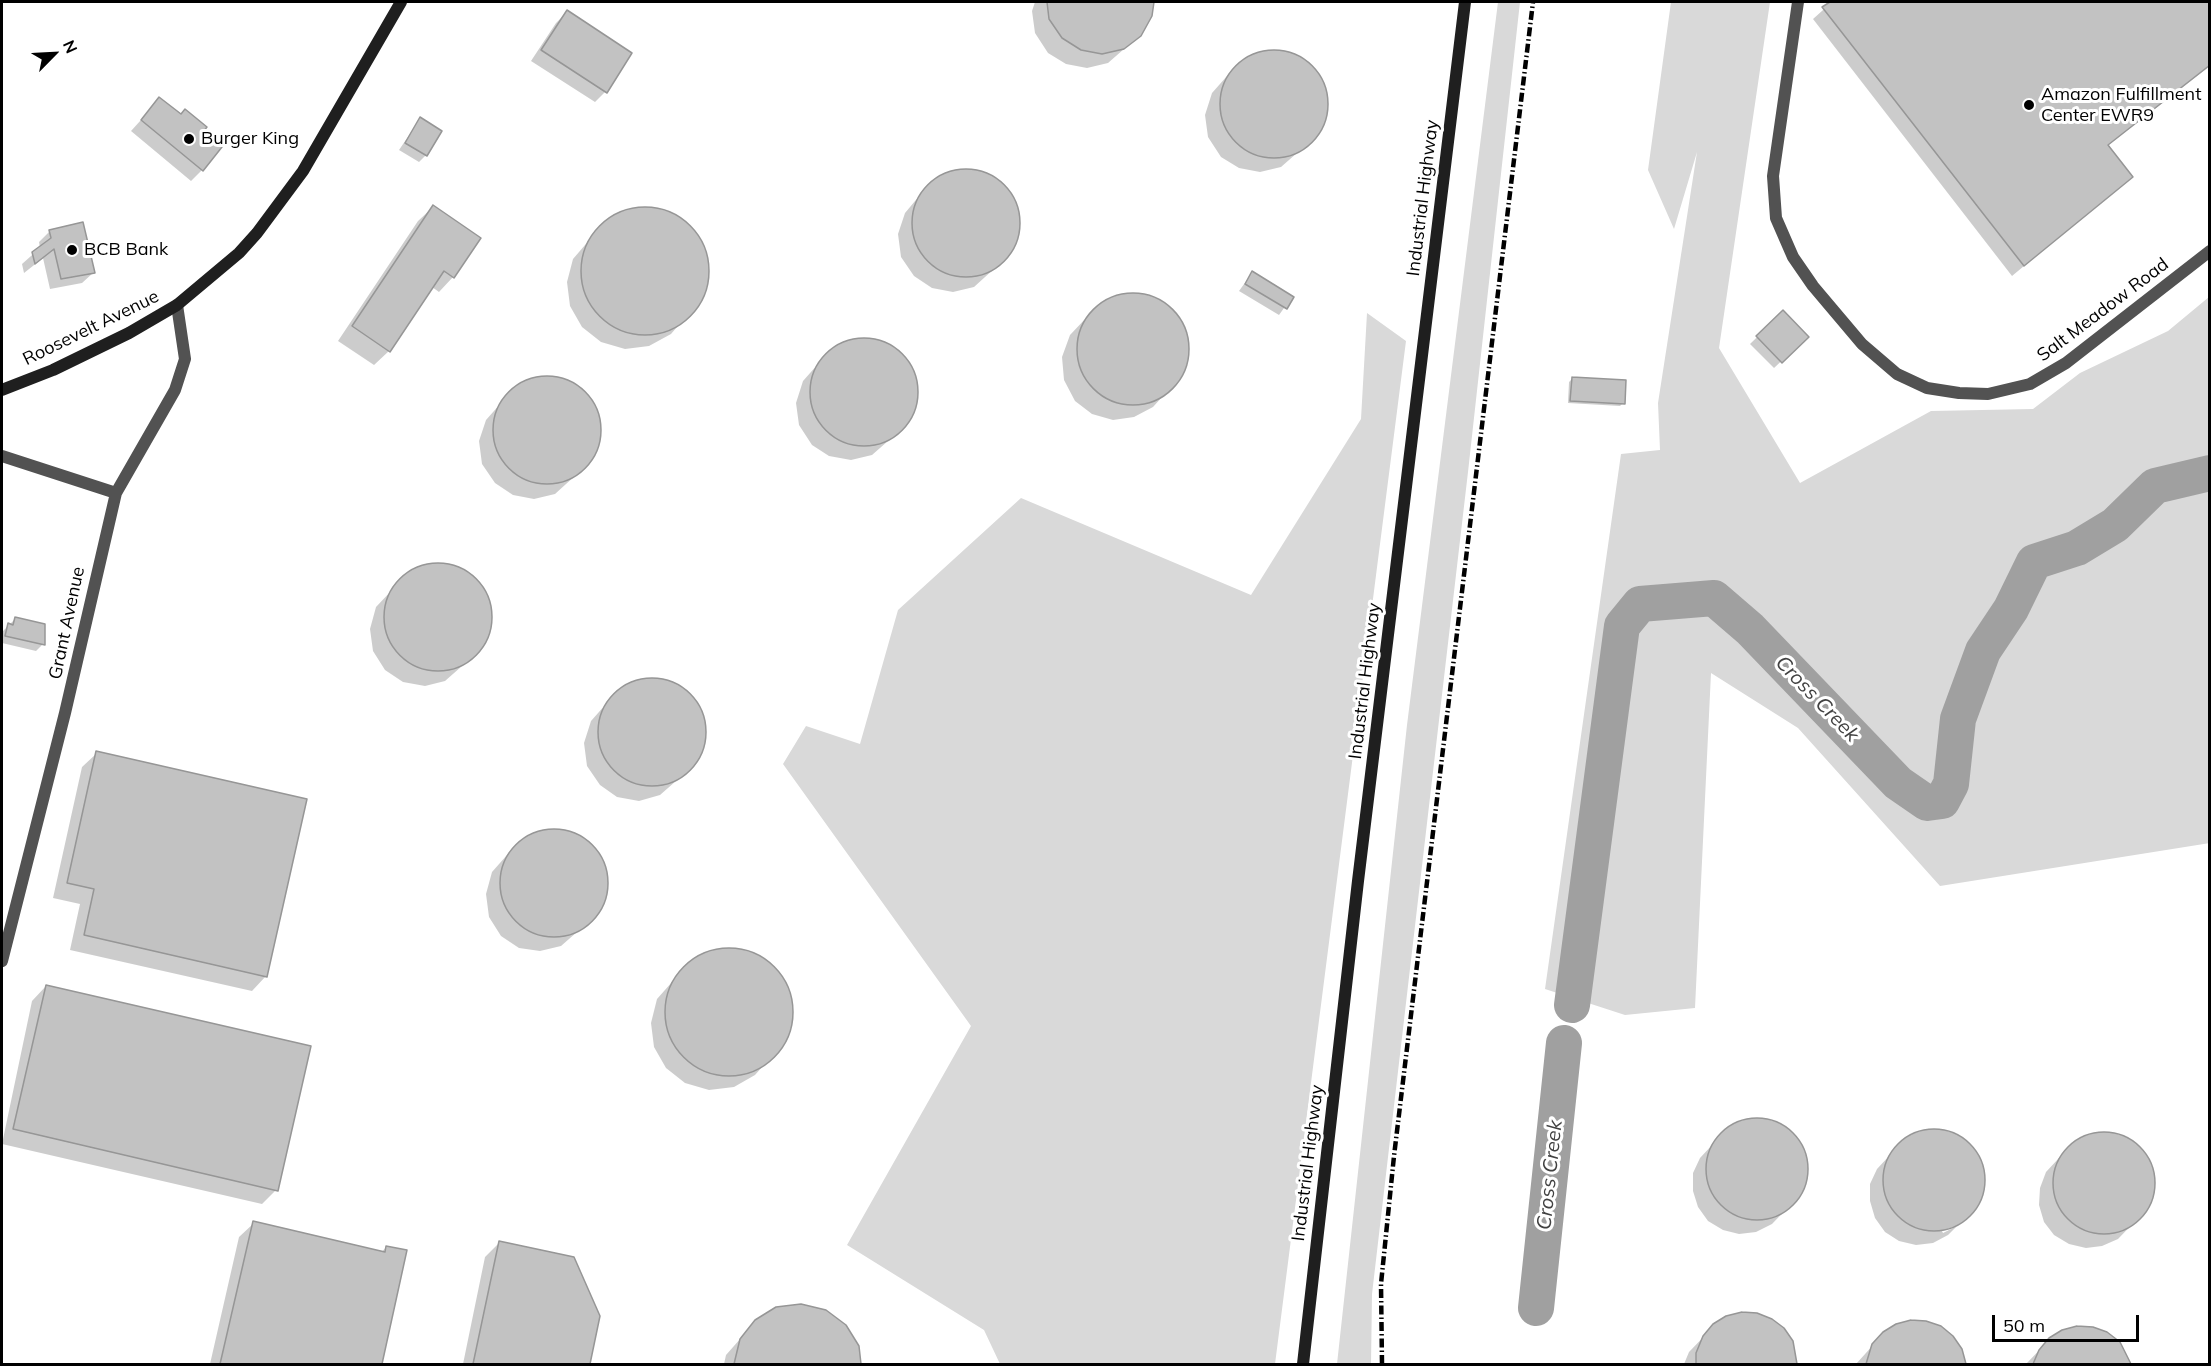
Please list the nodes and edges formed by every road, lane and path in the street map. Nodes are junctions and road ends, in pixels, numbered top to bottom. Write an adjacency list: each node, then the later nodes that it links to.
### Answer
1 (401, 2): 5 (main road, Roosevelt Avenue)
2 (1465, 2): 10 (main road, Industrial Highway)
3 (1798, 2): 4 (street, Salt Meadow Road)
4 (2210, 251)
5 (177, 305): 6 (main road, Roosevelt Avenue); 8 (street, Grant Avenue)
6 (2, 390)
7 (2, 456): 8 (street)
8 (116, 493): 9 (street, Grant Avenue)
9 (2, 961)
10 (1303, 1365)

